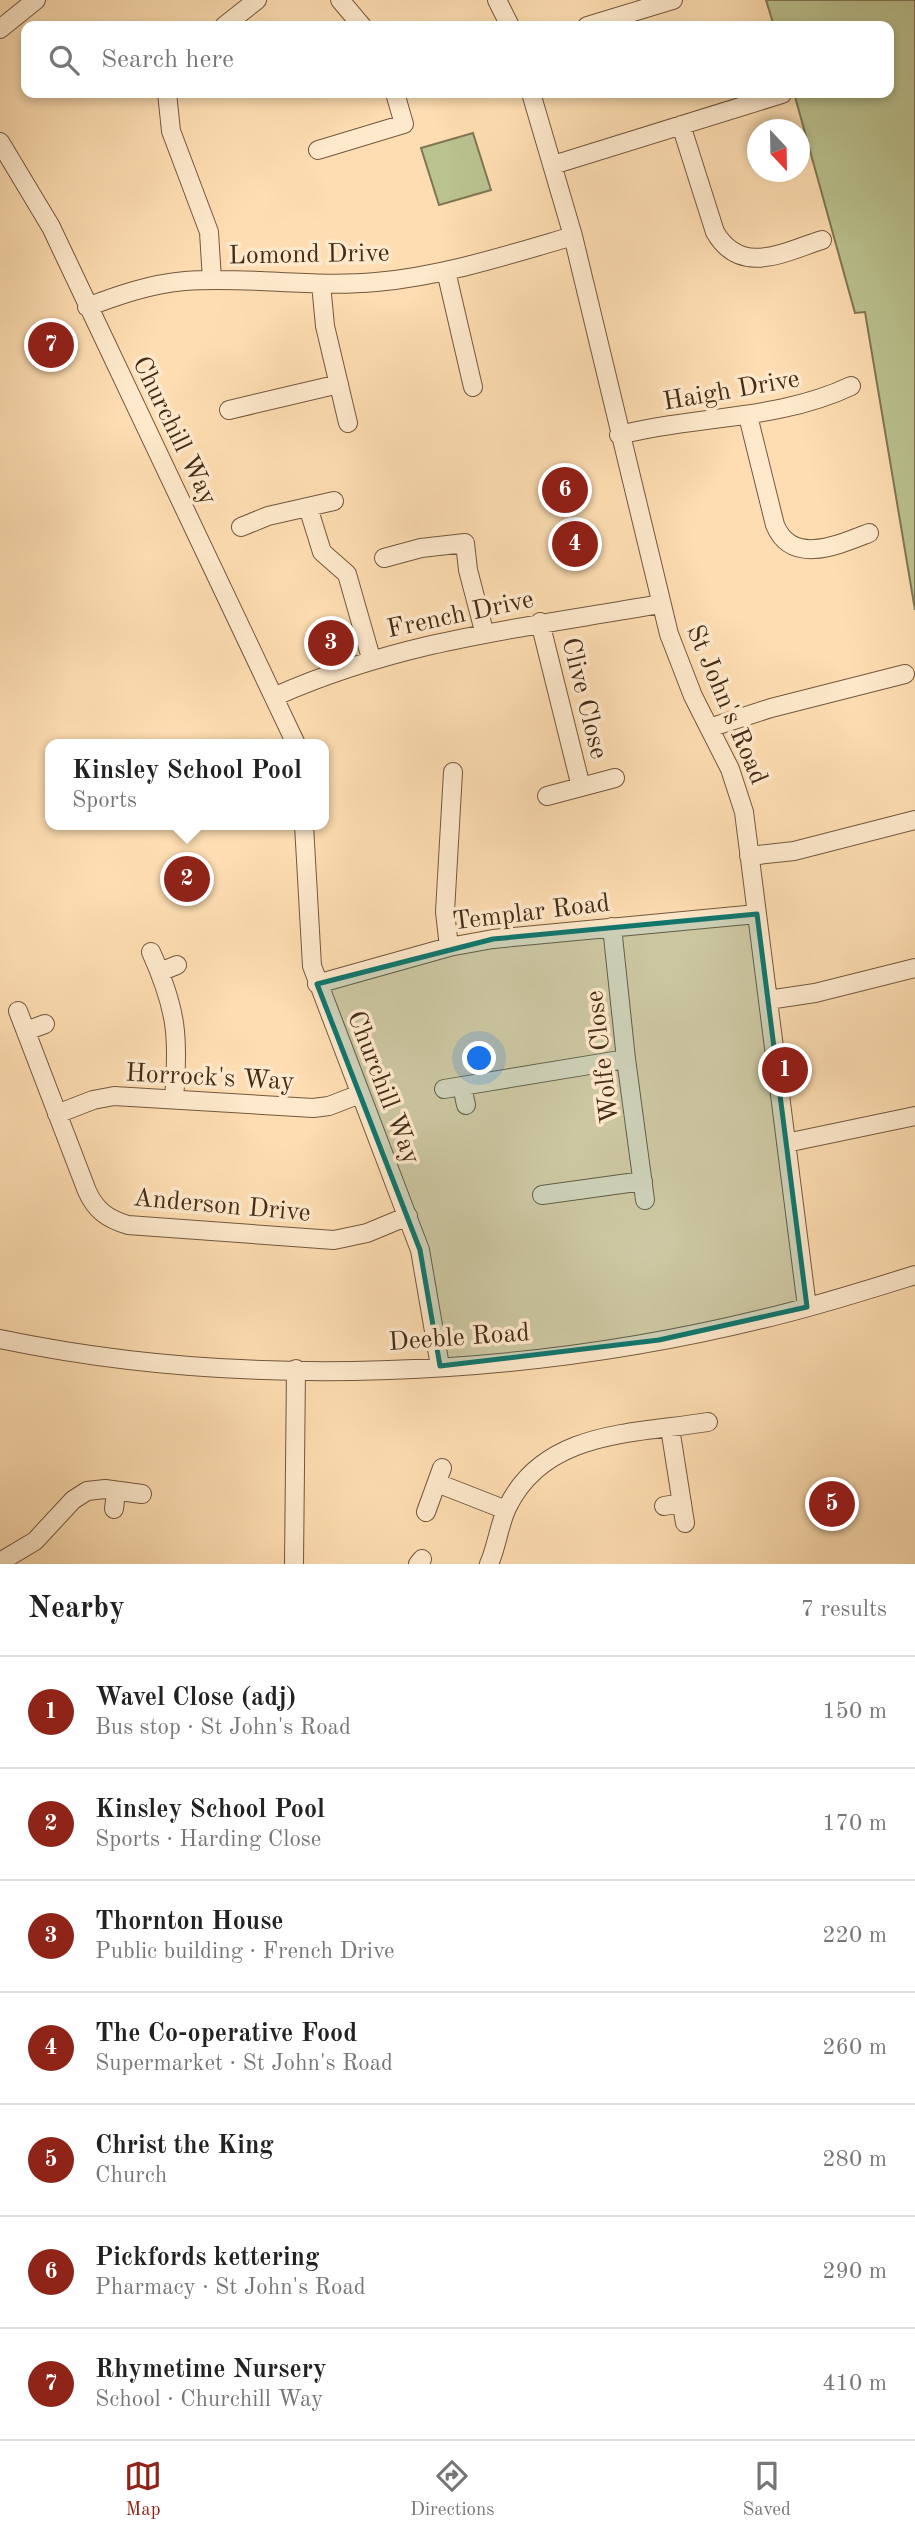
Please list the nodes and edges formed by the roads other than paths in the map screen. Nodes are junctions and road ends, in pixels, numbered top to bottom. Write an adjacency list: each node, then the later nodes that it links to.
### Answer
1 (36, 0): 10 (street)
2 (257, 0): 6 (street)
3 (340, 0): 7 (street)
4 (498, 0): 8 (street)
5 (673, 0): 9 (street)
6 (231, 21)
7 (358, 21)
8 (508, 21)
9 (604, 21)
10 (0, 29)
11 (168, 98): 22 (street)
12 (396, 98): 17 (street)
13 (533, 98): 18 (street, St John's Road)
14 (769, 98): 15 (street)
15 (681, 125): 18 (street); 20 (street)
16 (0, 142): 24 (street, Churchill Way)
17 (318, 150)
18 (553, 165): 19 (street, St John's Road)
19 (573, 236): 21 (street, Lomond Drive); 31 (street, St John's Road)
20 (822, 240)
21 (446, 271): 23 (street, Lomond Drive); 27 (street)
22 (212, 280): 23 (street, Lomond Drive); 24 (street, Lomond Drive)
23 (321, 284): 25 (street)
24 (87, 307): 42 (street, Churchill Way)
25 (339, 384): 28 (street); 30 (street)
26 (850, 386): 29 (street, Haigh Drive)
27 (473, 387)
28 (229, 410)
29 (748, 416): 31 (street, Haigh Drive); 35 (street)
30 (348, 423)
31 (619, 435): 37 (street, St John's Road)
32 (334, 501): 33 (street)
33 (308, 506): 34 (street); 40 (street)
34 (242, 527)
35 (869, 533)
36 (384, 558): 39 (street)
37 (660, 604): 38 (street, French Drive); 43 (street, St John's Road)
38 (540, 622): 39 (street, French Drive); 47 (street, Clive Close)
39 (484, 631): 40 (street, French Drive)
40 (370, 659): 42 (street, French Drive)
41 (905, 674): 43 (street)
42 (276, 696): 44 (street, Churchill Way)
43 (709, 728): 51 (street, St John's Road)
44 (294, 739)
45 (453, 772): 54 (street)
46 (615, 778): 47 (street, Clive Close)
47 (581, 787): 48 (street, Clive Close)
48 (547, 796)
49 (915, 820): 51 (street)
50 (304, 830): 57 (street, Churchill Way)
51 (749, 856): 52 (street, St John's Road)
52 (757, 914): 53 (street, Templar Road); 58 (street, St John's Road)
53 (612, 927): 54 (street, Templar Road); 62 (street, Wolfe Close)
54 (449, 947): 57 (street, Templar Road)
55 (151, 952): 66 (street)
56 (915, 968): 58 (street)
57 (317, 984): 65 (street, Churchill Way)
58 (768, 1000): 70 (street, St John's Road)
59 (18, 1011): 61 (street, Anderson Drive)
60 (45, 1024): 61 (street)
61 (26, 1031): 68 (street, Anderson Drive)
62 (626, 1059): 63 (street); 71 (street, Wolfe Close)
63 (462, 1086): 64 (street); 67 (street)
64 (443, 1089)
65 (360, 1094): 66 (street, Horrock's Way); 74 (street, Churchill Way)
66 (174, 1099): 68 (street, Horrock's Way)
67 (466, 1105)
68 (57, 1114): 74 (street, Anderson Drive)
69 (915, 1116): 70 (street)
70 (786, 1143): 76 (street, St John's Road)
71 (643, 1181): 72 (street); 73 (street, Wolfe Close)
72 (542, 1195)
73 (645, 1200)
74 (408, 1216): 78 (street, Churchill Way)
75 (915, 1275): 76 (street, Deeble Road)
76 (807, 1307): 78 (street, Deeble Road)
77 (0, 1339): 79 (street, Deeble Road)
78 (440, 1366): 79 (street, Deeble Road)
79 (296, 1369): 87 (street)
80 (708, 1422): 81 (street)
81 (670, 1428): 83 (street); 85 (street)
82 (142, 1494): 86 (street)
83 (506, 1510): 84 (street); 88 (street)
84 (426, 1512)
85 (685, 1523)
86 (0, 1562)
87 (294, 1564)
88 (489, 1564)

